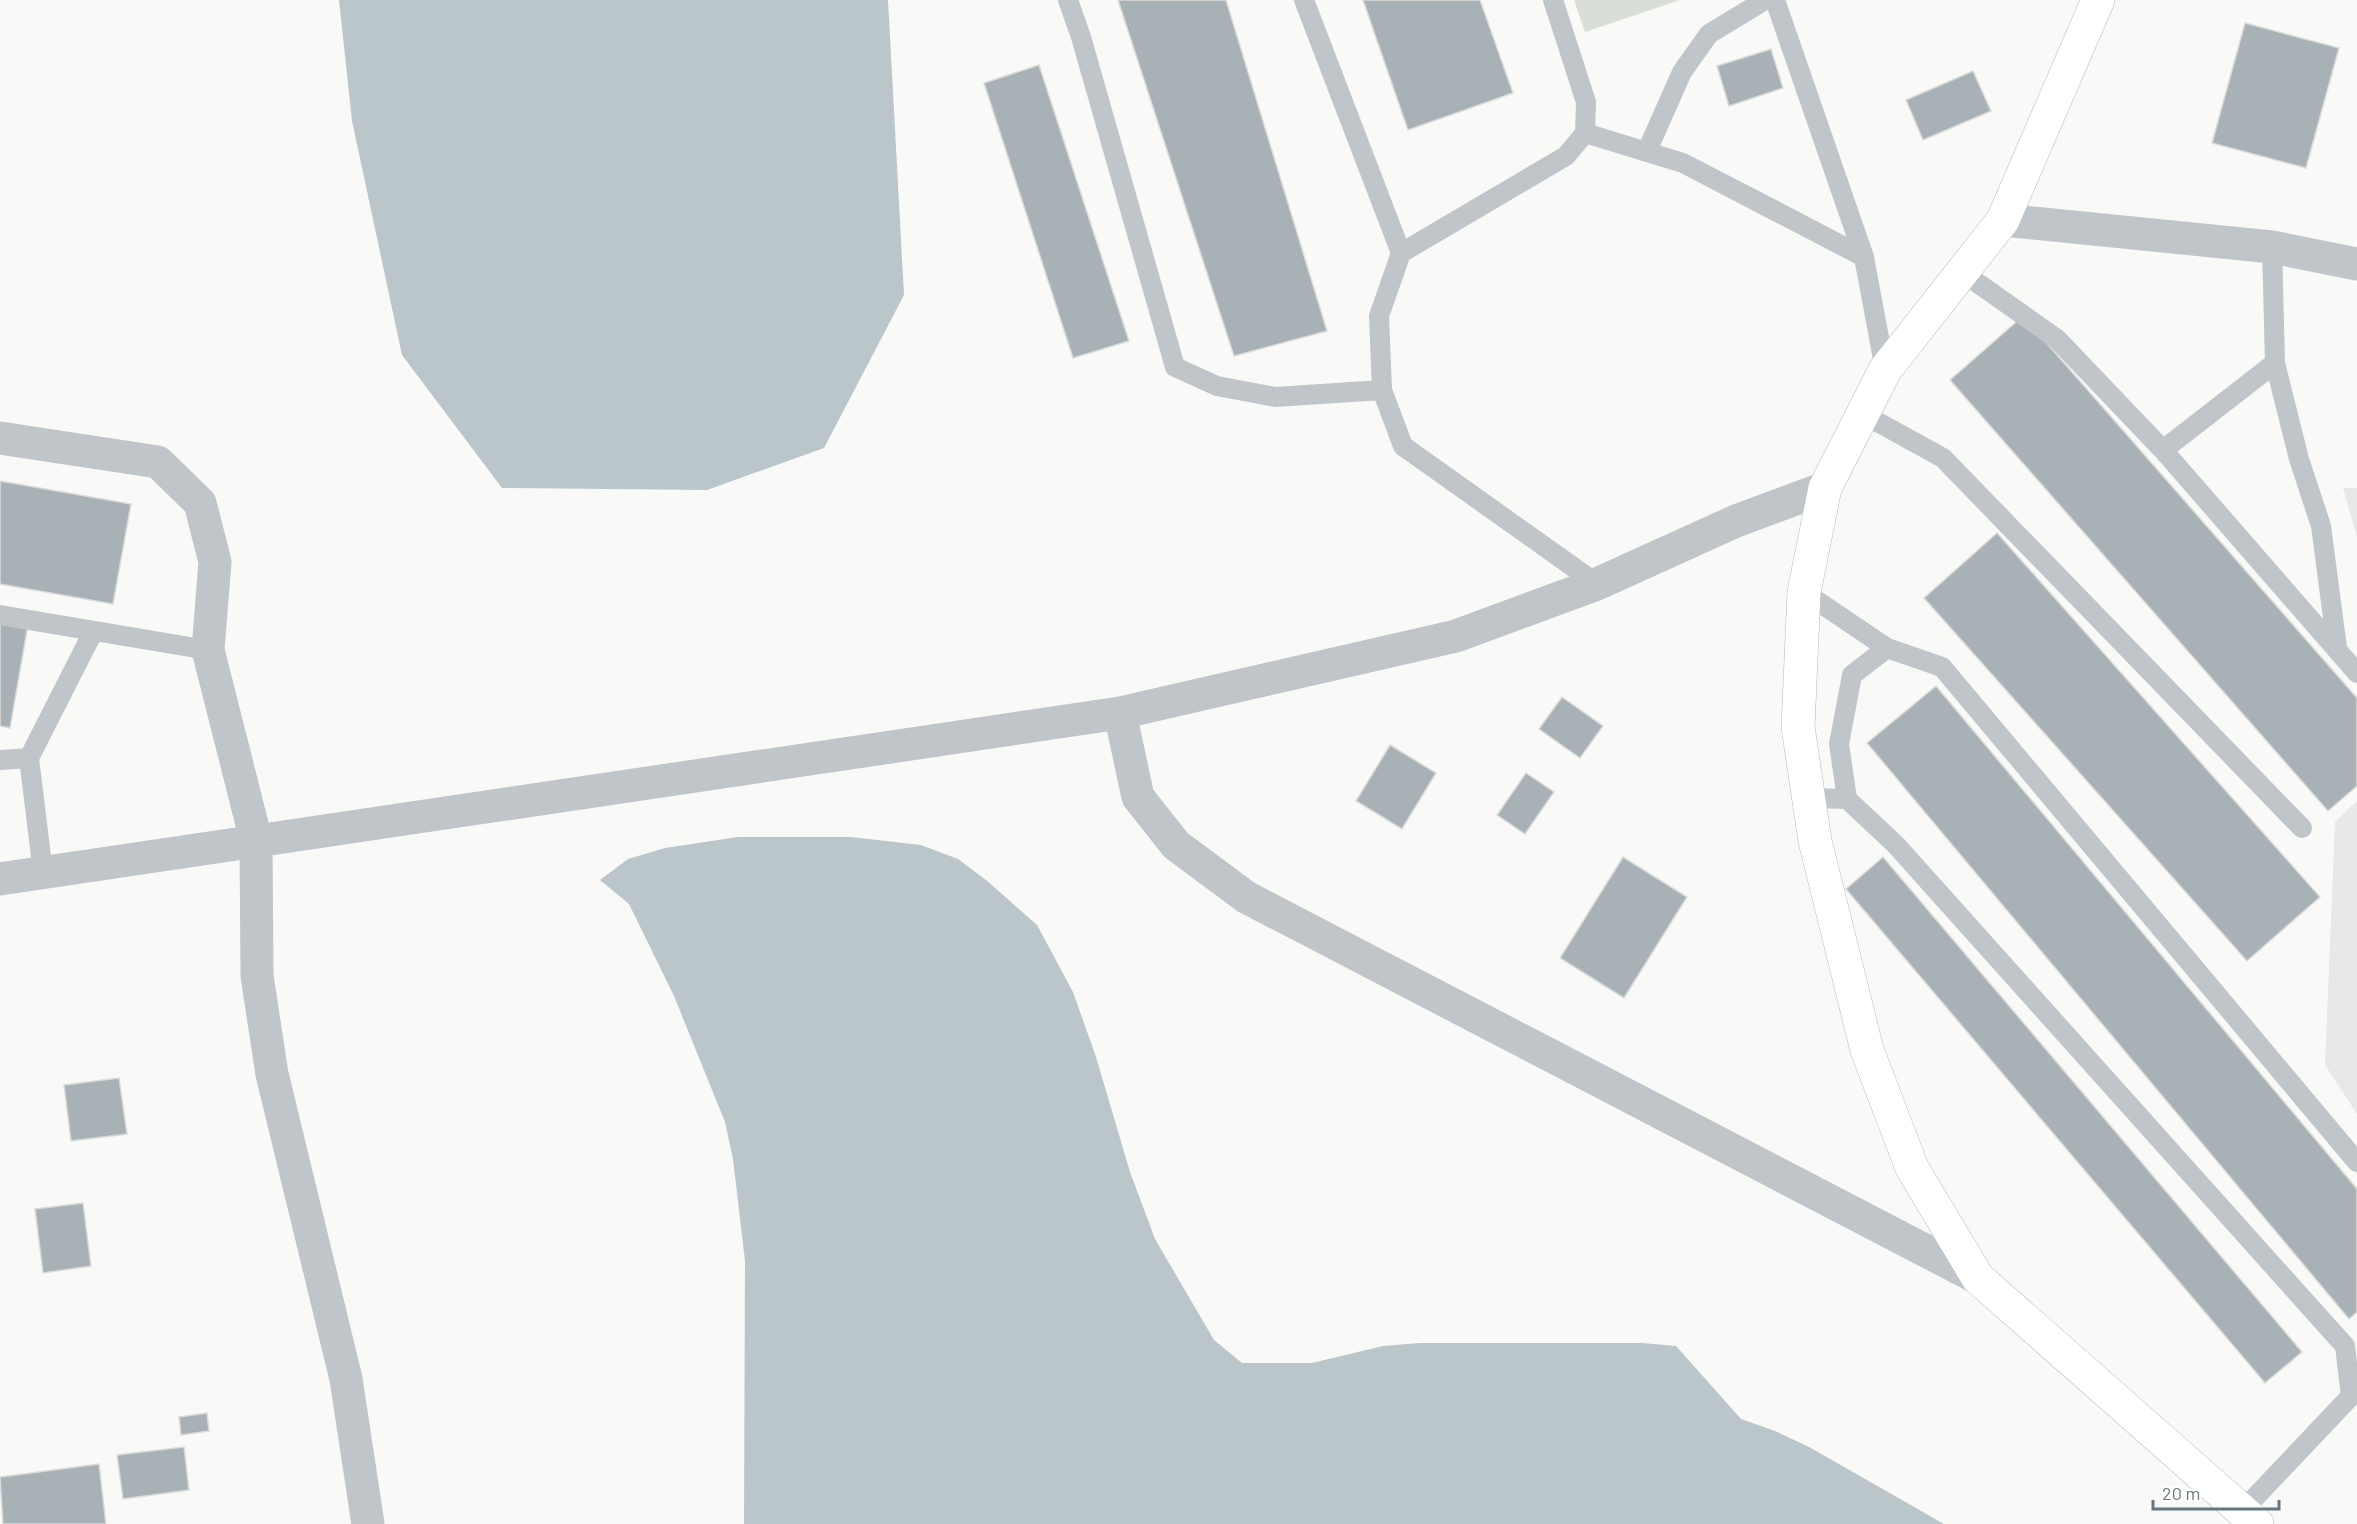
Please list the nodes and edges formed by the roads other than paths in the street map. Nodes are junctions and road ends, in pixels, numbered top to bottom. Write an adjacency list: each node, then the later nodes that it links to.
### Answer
1 (1068, 0): 17 (lane)
2 (1304, 0): 11 (lane)
3 (1553, 0): 7 (lane)
4 (1765, 0): 8 (lane)
5 (1774, 0): 12 (lane)
6 (2098, 0): 9 (street)
7 (1585, 133): 8 (lane); 11 (lane)
8 (1647, 151): 12 (lane)
9 (2003, 220): 10 (street); 14 (street)
10 (2272, 247): 13 (street); 15 (lane)
11 (1401, 253): 17 (lane)
12 (1864, 257): 16 (lane)
13 (2357, 264)
14 (1962, 272): 16 (street); 20 (lane)
15 (2274, 363): 20 (lane); 27 (lane)
16 (1885, 370): 18 (street)
17 (1382, 390): 22 (lane)
18 (1863, 414): 21 (street); 35 (lane)
19 (0, 438): 28 (street)
20 (2163, 450): 27 (lane)
21 (1826, 488): 22 (street); 23 (street)
22 (1597, 584): 30 (street)
23 (1804, 592): 26 (lane); 33 (street)
24 (0, 615): 25 (lane)
25 (93, 632): 28 (lane); 31 (lane)
26 (1887, 648): 34 (lane); 39 (lane)
27 (2337, 648): 29 (lane)
28 (207, 650): 36 (street)
29 (2357, 673)
30 (1120, 713): 36 (street); 40 (street)
31 (29, 758): 32 (lane); 37 (lane)
32 (0, 760)
33 (1808, 798): 34 (lane); 40 (street)
34 (1847, 799): 41 (lane)
35 (2302, 828)
36 (256, 840): 37 (street); 42 (street)
37 (43, 873): 38 (street)
38 (0, 879)
39 (2357, 1162)
40 (1978, 1278): 41 (street)
41 (2250, 1517)
42 (368, 1524)

